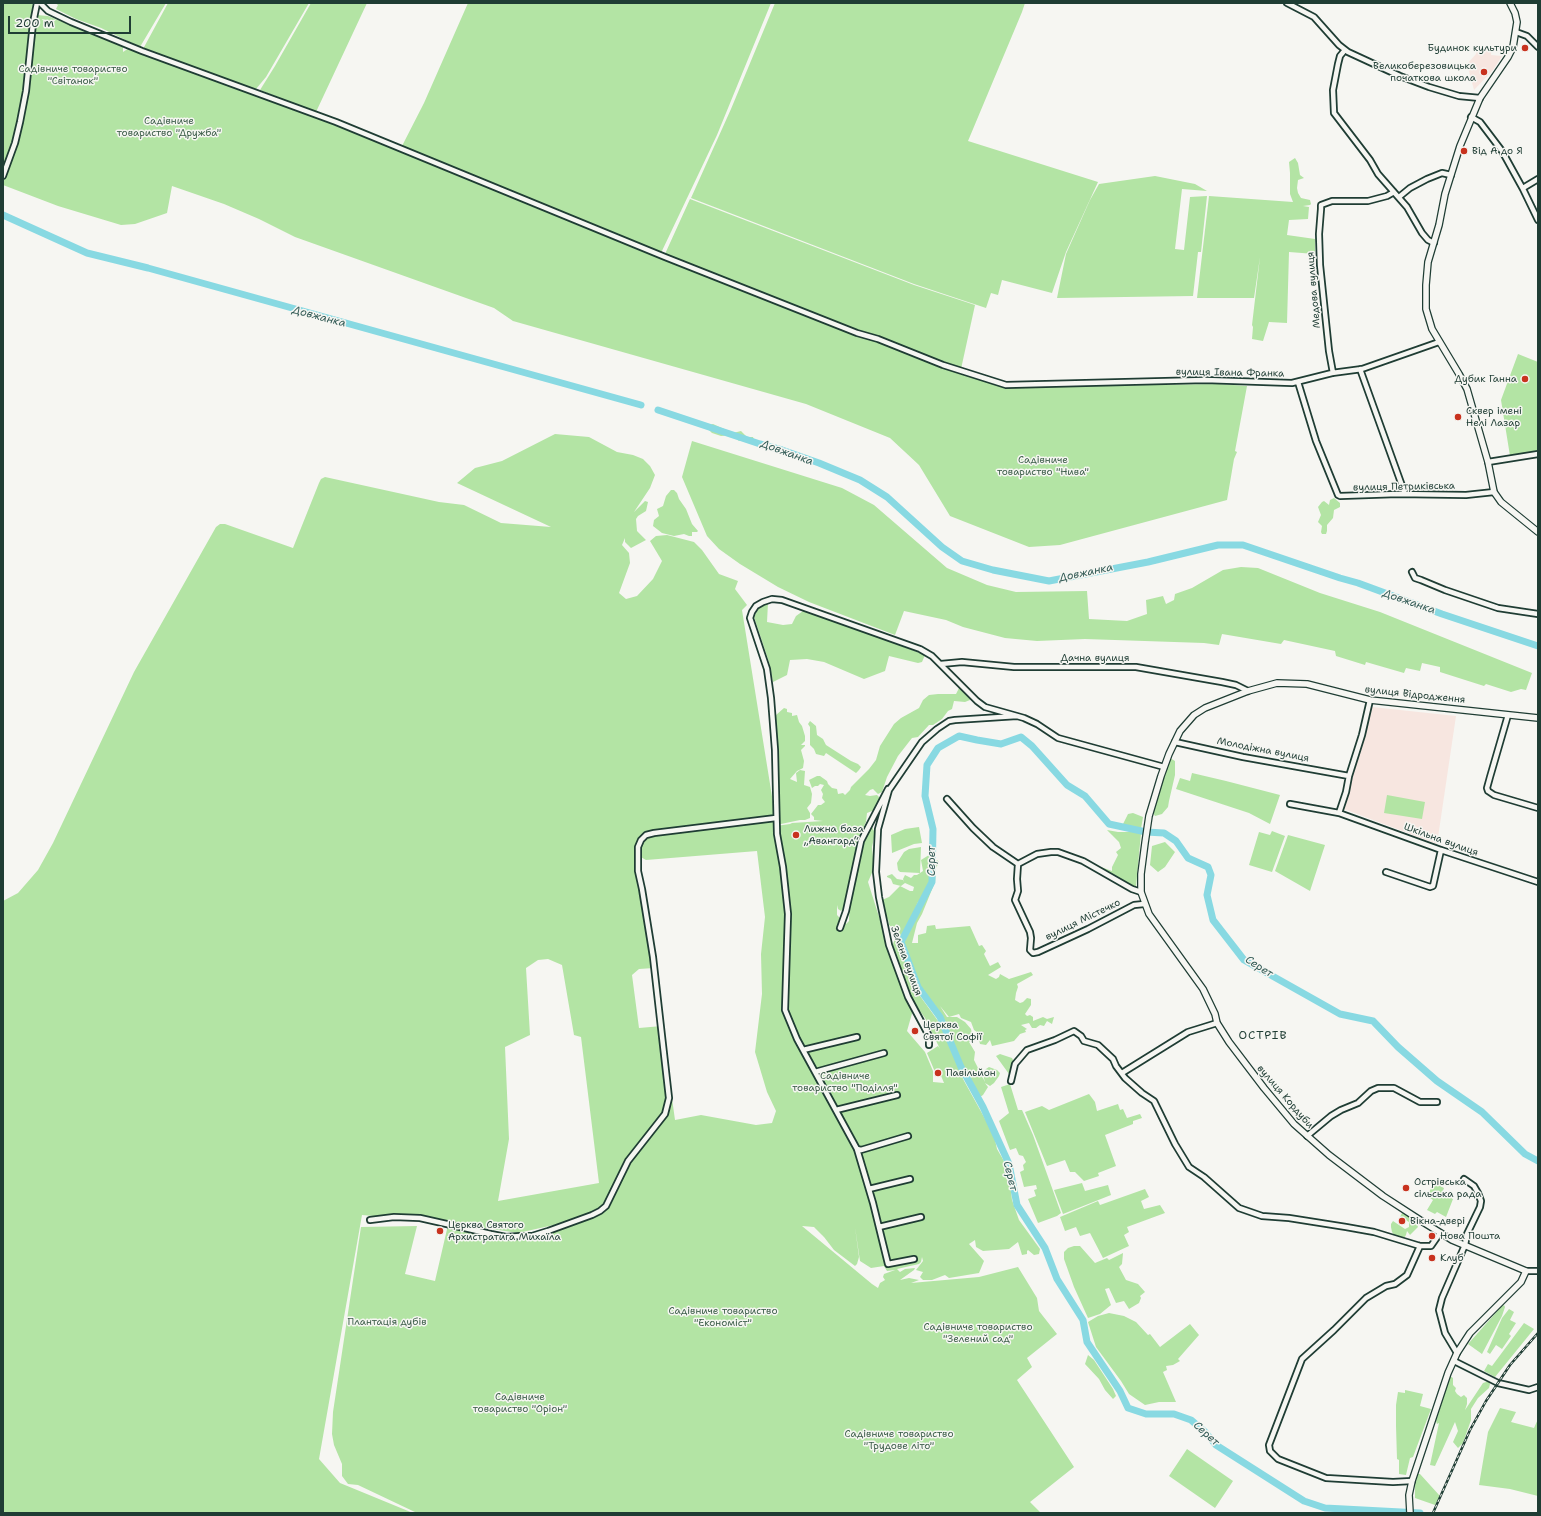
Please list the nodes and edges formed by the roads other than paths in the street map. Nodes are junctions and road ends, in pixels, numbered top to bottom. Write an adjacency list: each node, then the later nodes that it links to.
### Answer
1 (38, 3): 10 (street); 20 (street, вулиця Івана Франка)
2 (1287, 3): 6 (street)
3 (1510, 3): 4 (street)
4 (1516, 32): 5 (street); 7 (street)
5 (1538, 47)
6 (1345, 50): 7 (street); 13 (street)
7 (1480, 98): 8 (street)
8 (1471, 117): 9 (street); 12 (street)
9 (1451, 175): 14 (street); 16 (street)
10 (3, 176)
11 (1538, 179): 12 (street)
12 (1523, 188): 15 (street)
13 (1394, 192): 14 (street); 19 (street, Медова вулиця)
14 (1399, 197): 16 (street)
15 (1538, 220)
16 (1434, 243): 17 (street)
17 (1439, 342): 18 (street, вулиця Івана Франка); 22 (street)
18 (1360, 369): 19 (street, вулиця Івана Франка); 24 (street)
19 (1333, 373): 20 (street, вулиця Івана Франка)
20 (1298, 382): 24 (street, вулиця Петриківська)
21 (1538, 454): 22 (street)
22 (1488, 462): 23 (street)
23 (1494, 492): 24 (street, вулиця Петриківська); 25 (street)
24 (1404, 494)
25 (1538, 532)
26 (1412, 572): 27 (street)
27 (1538, 614)
28 (941, 664): 29 (street, Дачна вулиця); 32 (street); 42 (street)
29 (1248, 691): 30 (street, вулиця Відродження); 34 (street, вулиця Відродження)
30 (1370, 700): 31 (street, вулиця Відродження); 36 (street)
31 (1508, 715): 33 (street, вулиця Відродження); 40 (street)
32 (1017, 716): 35 (street, Зелена вулиця); 37 (street, Зелена вулиця)
33 (1538, 718)
34 (1175, 742): 35 (street, вулиця Відродження); 36 (street, Молодіжна вулиця)
35 (1164, 767): 43 (street, вулиця Відродження)
36 (1349, 776): 41 (street)
37 (892, 784): 50 (street); 53 (street, Зелена вулиця)
38 (947, 799): 45 (street)
39 (1290, 804): 41 (street, Шкільна вулиця)
40 (1538, 808)
41 (1339, 813): 44 (street, Шкільна вулиця)
42 (776, 818): 54 (street); 69 (street)
43 (1145, 843): 48 (street, вулиця Кордуби)
44 (1441, 850): 46 (street); 47 (street, Шкільна вулиця)
45 (1018, 864): 48 (street); 49 (street, вулиця Містечко)
46 (1386, 872)
47 (1538, 882)
48 (1141, 892): 49 (street, вулиця Кордуби)
49 (1144, 904): 51 (street, вулиця Кордуби)
50 (840, 928)
51 (1217, 1023): 57 (street); 63 (street, вулиця Кордуби)
52 (857, 1037): 54 (street)
53 (928, 1045)
54 (803, 1050): 56 (street)
55 (884, 1053): 56 (street)
56 (815, 1072): 61 (street)
57 (1122, 1073): 58 (street); 73 (street)
58 (1011, 1081)
59 (897, 1096): 61 (street)
60 (1437, 1102): 63 (street)
61 (836, 1110): 64 (street)
62 (908, 1136): 64 (street)
63 (1307, 1136): 71 (street, вулиця Кордуби)
64 (857, 1149): 67 (street)
65 (910, 1179): 67 (street)
66 (1464, 1179): 72 (street)
67 (869, 1189): 70 (street)
68 (921, 1217): 70 (street)
69 (370, 1220)
70 (879, 1227): 74 (street)
71 (1440, 1233): 72 (street, вулиця Кордуби); 73 (street)
72 (1465, 1245): 75 (street, вулиця Кордуби); 77 (street)
73 (1420, 1246): 80 (street)
74 (914, 1259)
75 (1526, 1271): 76 (street); 77 (street)
76 (1538, 1271)
77 (1457, 1353): 78 (street)
78 (1454, 1361): 79 (street); 80 (street)
79 (1538, 1387)
80 (1412, 1481): 81 (street)
81 (1410, 1513)

